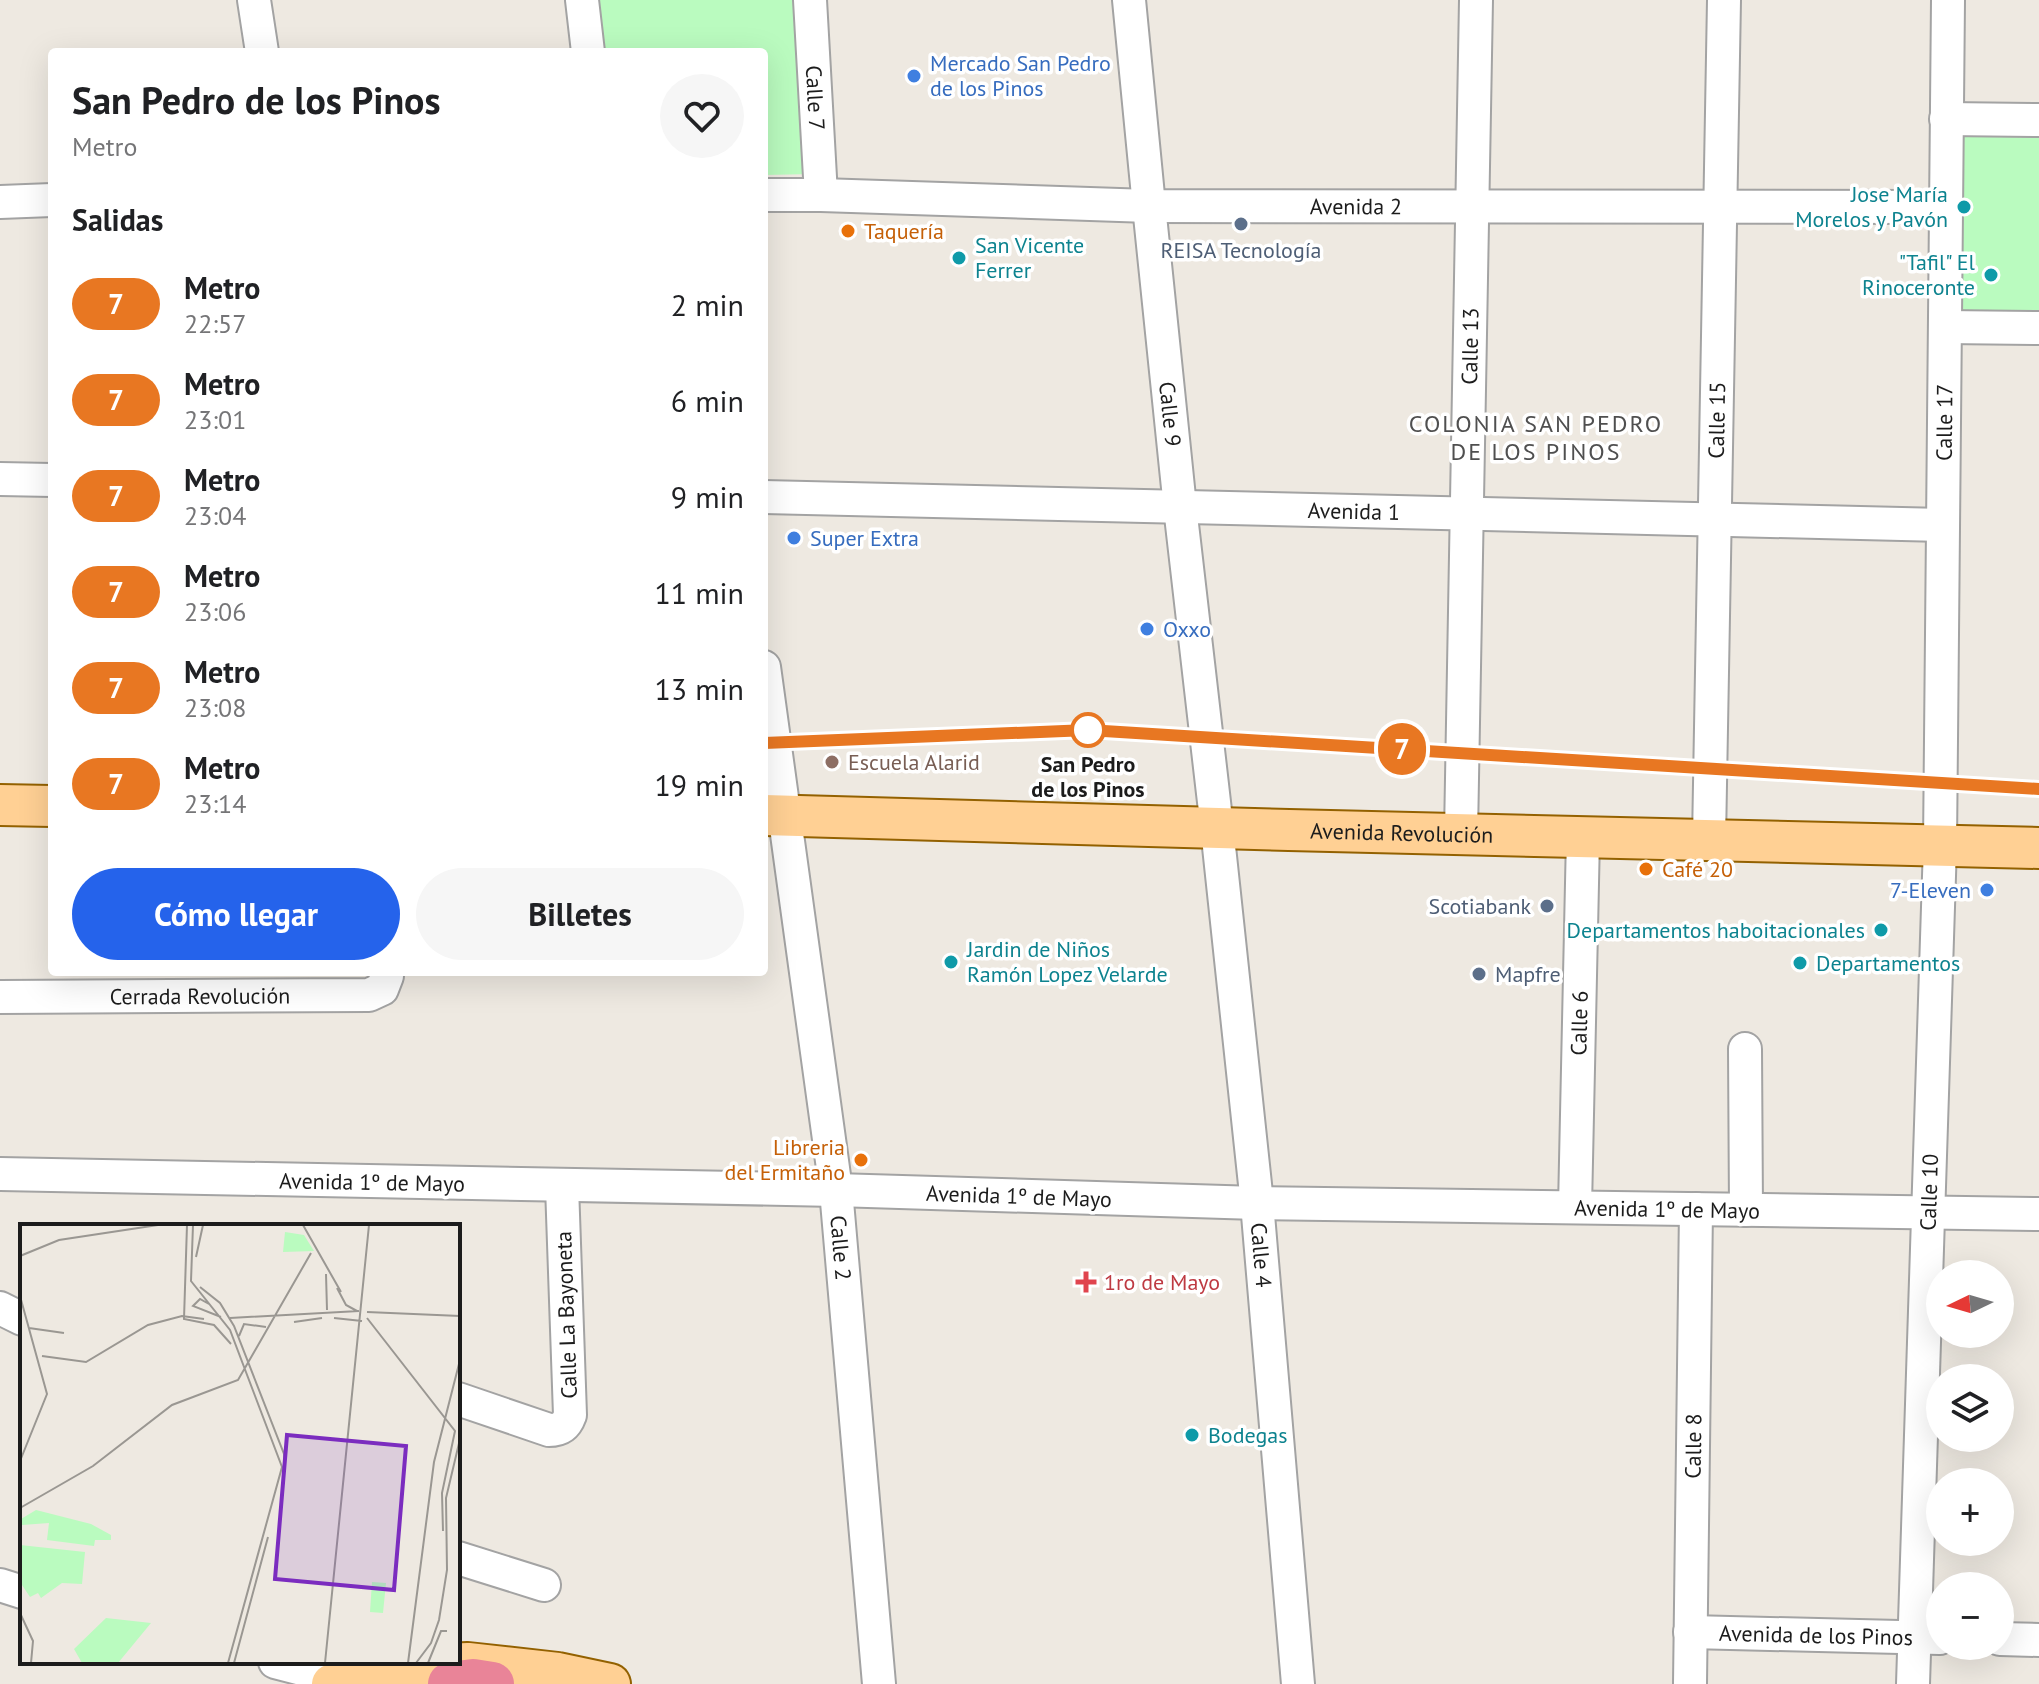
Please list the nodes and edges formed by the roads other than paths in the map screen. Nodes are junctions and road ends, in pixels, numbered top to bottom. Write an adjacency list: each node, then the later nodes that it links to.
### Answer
1 (254, 0): 8 (street)
2 (582, 0): 9 (street)
3 (810, 0): 13 (street, Calle 7)
4 (1129, 0): 16 (street, Calle 9)
5 (1476, 0): 17 (street, Calle 13)
6 (1724, 0): 18 (street, Calle 15)
7 (1948, 0): 10 (street, Calle 17)
8 (261, 48)
9 (588, 48)
10 (1946, 119): 11 (street); 19 (street, Calle 17)
11 (2039, 120)
12 (768, 195): 13 (street, Avenida 2)
13 (821, 195): 16 (street, Avenida 2)
14 (48, 200): 15 (street)
15 (0, 202)
16 (1149, 206): 17 (street, Avenida 2); 25 (street, Calle 9)
17 (1472, 206): 18 (street, Avenida 2); 26 (street, Calle 13)
18 (1721, 207): 19 (street, Avenida 2); 27 (street, Calle 15)
19 (1946, 207): 20 (street, Calle 17)
20 (1945, 327): 21 (street); 28 (street, Calle 17)
21 (2039, 328)
22 (0, 479): 23 (street)
23 (48, 480)
24 (768, 497): 25 (street, Avenida 1)
25 (1180, 507): 26 (street, Avenida 1); 33 (street, Calle 9)
26 (1467, 514): 27 (street, Avenida 1); 34 (street, Calle 13)
27 (1715, 520): 28 (street, Avenida 1); 36 (street, Calle 15)
28 (1943, 525): 37 (street, Calle 17)
29 (768, 726): 32 (street)
30 (0, 805): 31 (main road)
31 (48, 806)
32 (774, 815): 33 (main road, Avenida Revolución); 44 (street, Calle 2)
33 (1217, 828): 34 (main road, Avenida Revolución); 45 (street, Calle 4)
34 (1461, 834): 35 (main road, Avenida Revolución)
35 (1583, 837): 36 (main road, Avenida Revolución); 46 (street, Calle 6)
36 (1709, 840): 37 (main road, Avenida Revolución)
37 (1940, 845): 38 (main road, Avenida Revolución); 49 (street, Calle 10)
38 (2039, 848)
39 (387, 976): 40 (street, Cerrada Revolución)
40 (0, 997)
41 (1745, 1049): 48 (street)
42 (0, 1174): 43 (street, Avenida 1º de Mayo)
43 (562, 1186): 44 (street, Avenida 1º de Mayo); 53 (street, Calle La Bayoneta)
44 (836, 1190): 45 (street, Avenida 1º de Mayo); 71 (street, Calle 2)
45 (1257, 1203): 46 (street, Avenida 1º de Mayo); 72 (street, Calle 4)
46 (1575, 1207): 47 (street, Avenida 1º de Mayo)
47 (1696, 1209): 48 (street, Avenida 1º de Mayo); 59 (street, Calle 8)
48 (1746, 1210): 49 (street, Avenida 1º de Mayo)
49 (1928, 1212): 50 (street, Avenida 1º de Mayo); 55 (street, Calle 10)
50 (2039, 1214)
51 (0, 1308): 52 (street)
52 (20, 1318)
53 (460, 1400)
54 (460, 1559): 57 (street)
55 (1927, 1572)
56 (0, 1585): 58 (street)
57 (544, 1585)
58 (20, 1591)
59 (1690, 1632): 60 (street, Avenida de los Pinos); 73 (street, Calle 8)
60 (1926, 1637)
61 (2014, 1639): 63 (street)
62 (1926, 1640): 74 (street, Calle 10)
63 (2039, 1640)
64 (460, 1663): 70 (main road)
65 (281, 1664): 67 (street)
66 (446, 1664): 67 (main road)
67 (338, 1682)
68 (450, 1684): 69 (highway)
69 (492, 1684)
70 (610, 1684)
71 (879, 1684)
72 (1298, 1684)
73 (1690, 1684)
74 (1913, 1684)

